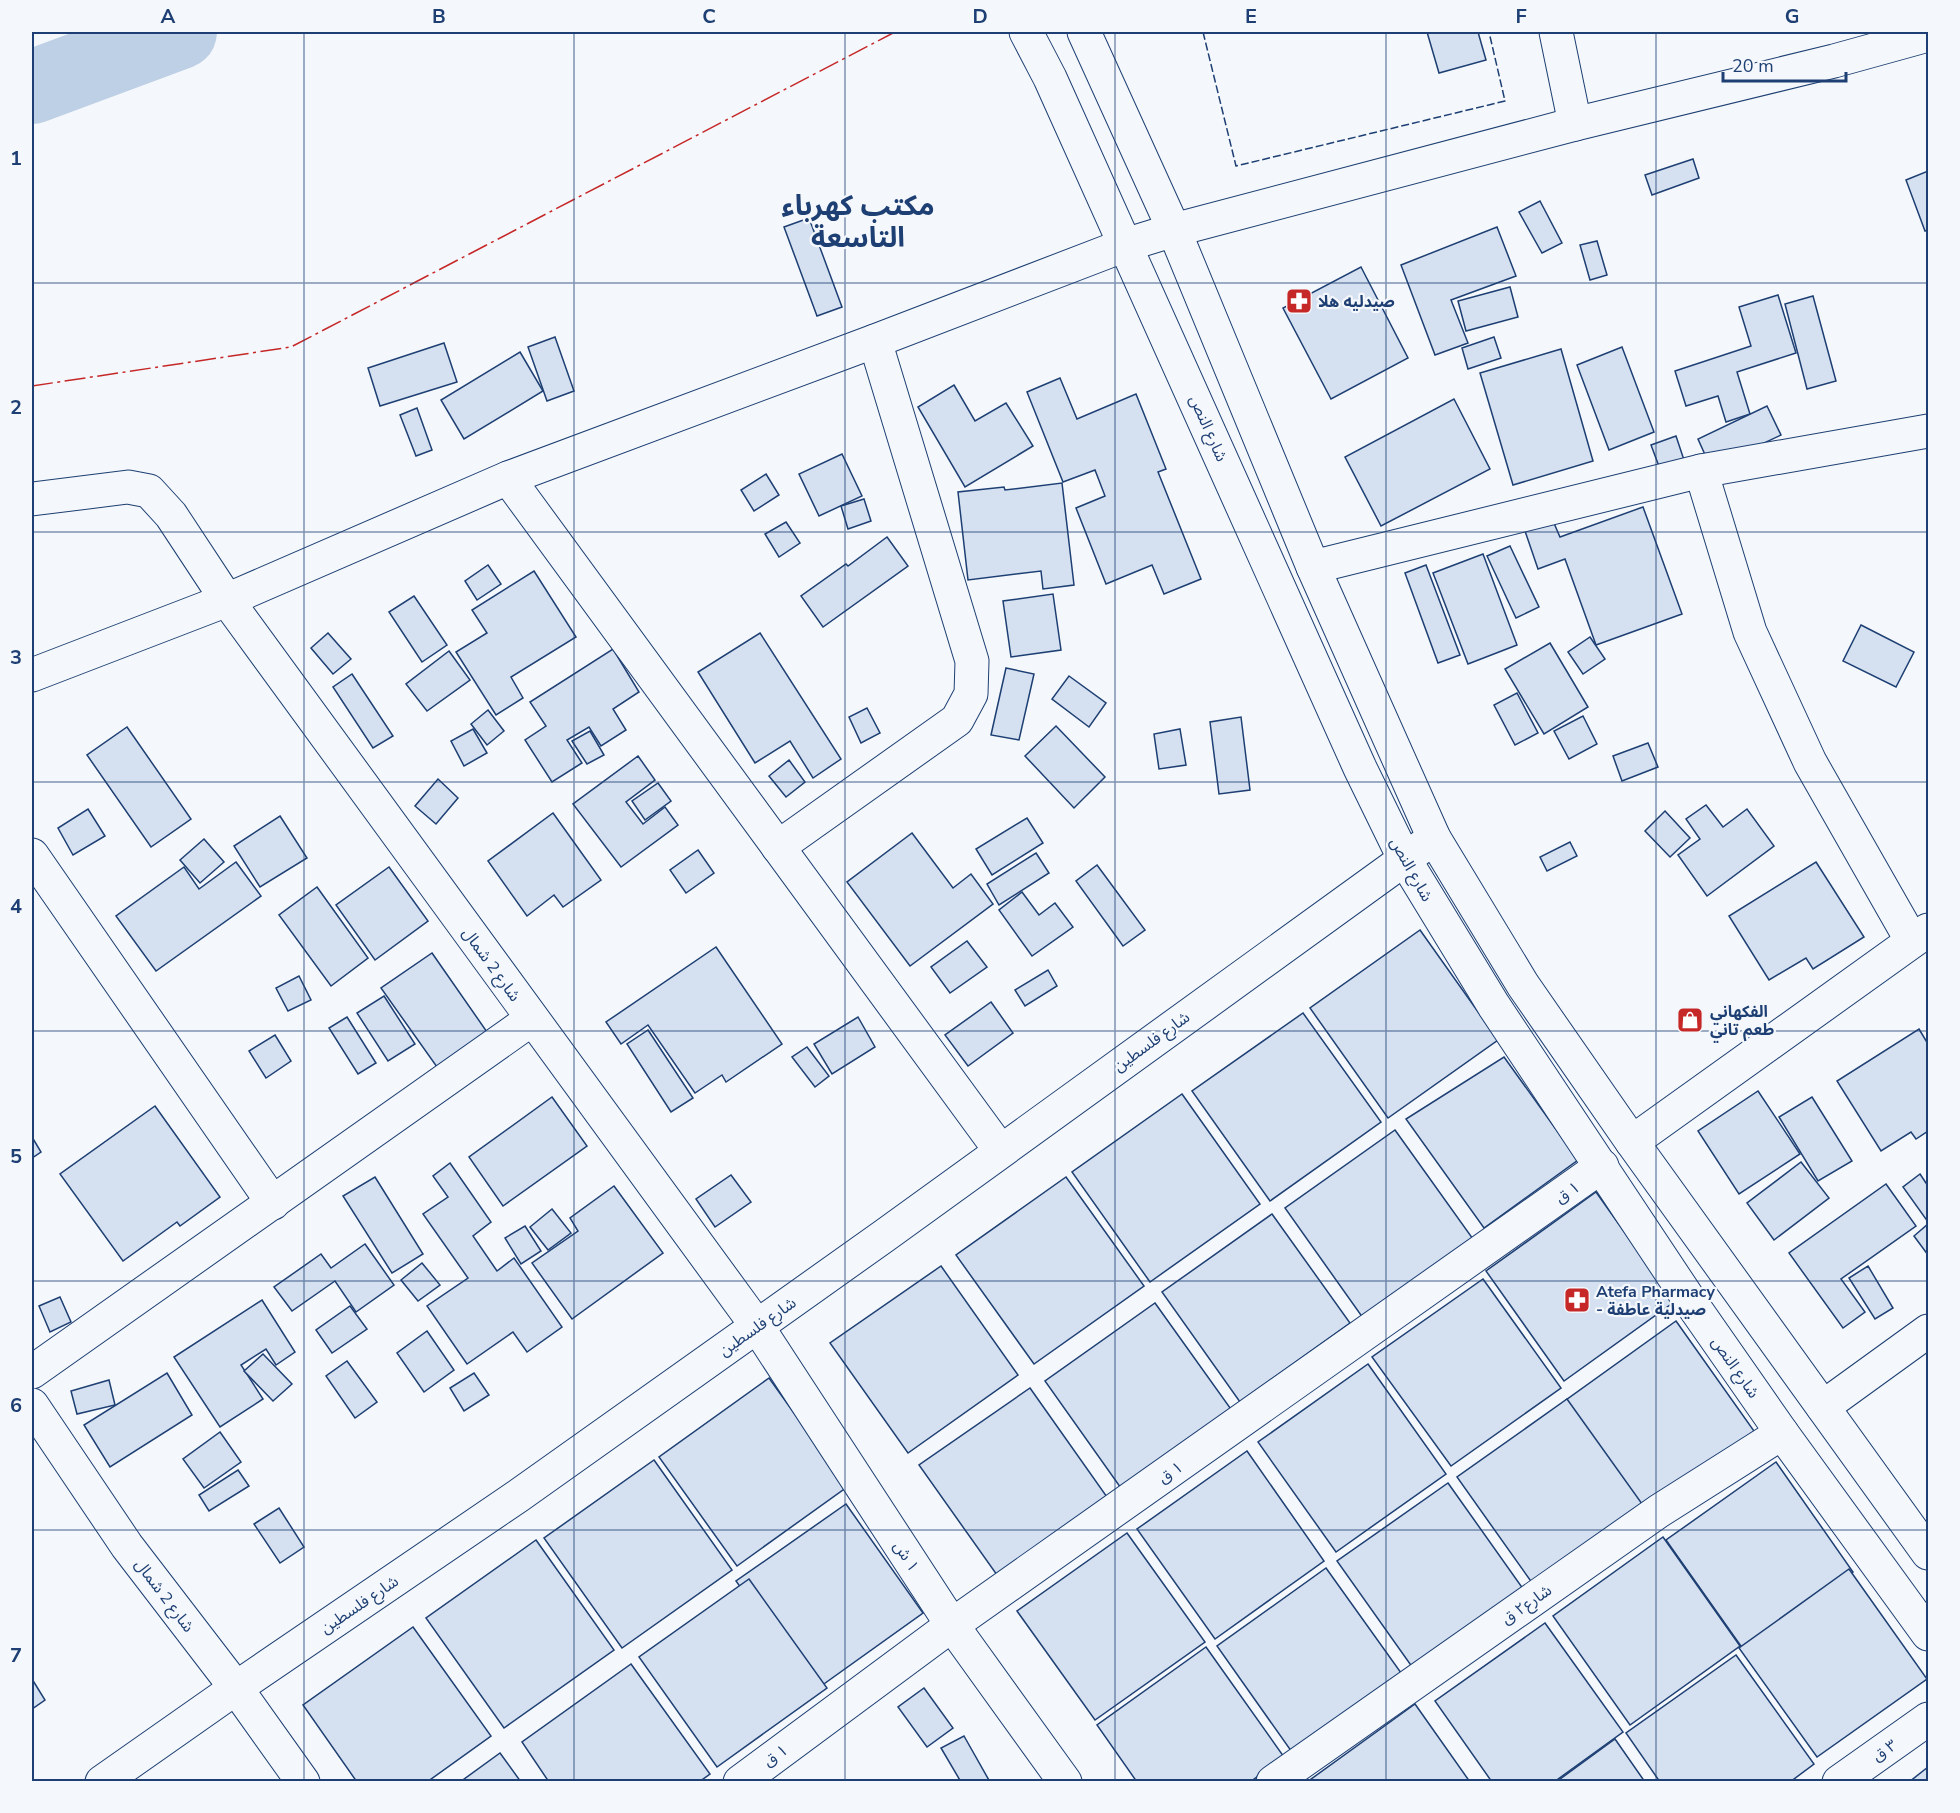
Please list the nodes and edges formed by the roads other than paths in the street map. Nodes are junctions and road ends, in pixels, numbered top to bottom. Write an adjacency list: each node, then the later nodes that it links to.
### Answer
1 (1026, 32): 7 (street, شارع النص)
2 (1084, 32): 6 (street)
3 (1556, 32): 5 (street)
4 (1929, 35): 5 (street)
5 (1575, 124): 6 (street)
6 (1174, 230): 7 (street); 13 (street)
7 (1125, 244): 8 (street); 19 (street, شارع النص)
8 (875, 341): 11 (street); 17 (street)
9 (1929, 431): 10 (street)
10 (1701, 471): 13 (street); 20 (street)
11 (508, 478): 14 (street); 17 (street)
12 (32, 499): 14 (street, شارع 2 شمال)
13 (1313, 567): 16 (street)
14 (227, 600): 15 (street); 21 (street, شارع 2 شمال)
15 (32, 675)
16 (1434, 838): 19 (street, شارع فلسطين); 22 (street)
17 (778, 847): 23 (street)
18 (32, 855): 25 (street)
19 (1405, 860): 23 (street, شارع فلسطين); 24 (street, شارع النص)
20 (1921, 936): 22 (street)
21 (532, 1019): 25 (street); 26 (street, شارع 2 شمال)
22 (1632, 1142): 30 (street)
23 (1000, 1150): 26 (street, شارع فلسطين)
24 (1602, 1166): 31 (street, شارع النص); 33 (street, ١ ق)
25 (273, 1203): 28 (street)
26 (757, 1326): 33 (street, ١ ش); 35 (street, شارع فلسطين)
27 (1929, 1331): 30 (street)
28 (32, 1372)
29 (32, 1405): 35 (street, شارع 2 شمال)
30 (1823, 1407): 32 (street)
31 (1782, 1433): 34 (street, شارع النص); 41 (street, شارع٢ ق)
32 (1929, 1553)
33 (952, 1625): 39 (street, ١ ق); 40 (street, ١ ش)
34 (1929, 1634)
35 (236, 1688): 37 (street, شارع فلسطين); 38 (street, شارع 2 شمال)
36 (1929, 1719): 42 (street, ٣ ق)
37 (102, 1782)
38 (303, 1782)
39 (740, 1782)
40 (1065, 1782)
41 (1273, 1782)
42 (1839, 1782)

